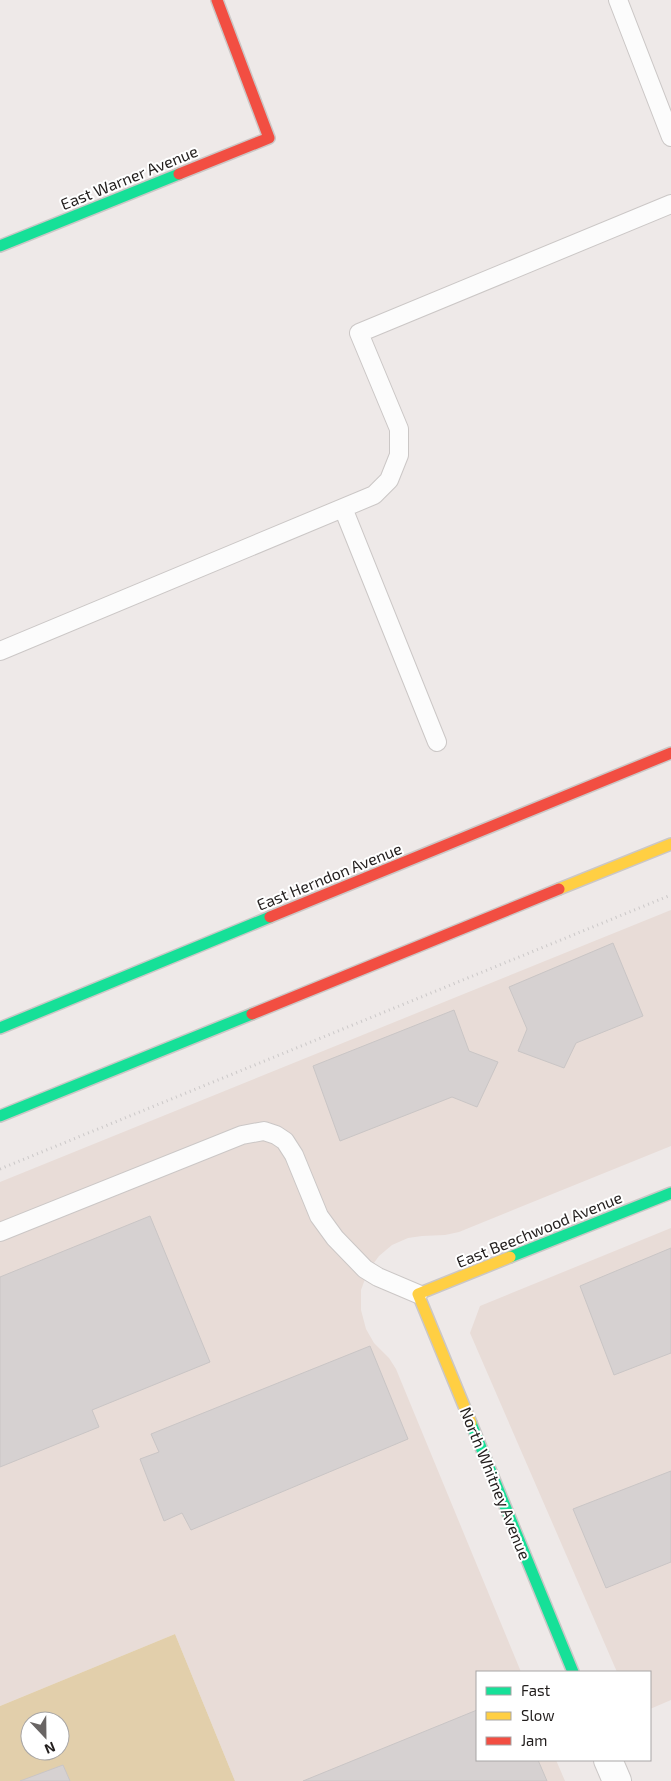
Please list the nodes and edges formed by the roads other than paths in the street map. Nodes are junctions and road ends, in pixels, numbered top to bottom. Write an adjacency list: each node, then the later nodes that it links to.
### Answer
1 (217, 0): 5 (main road, East Warner Avenue)
2 (618, 0): 3 (lane)
3 (671, 137)
4 (671, 204): 6 (lane)
5 (0, 246)
6 (343, 508): 7 (lane); 8 (lane)
7 (0, 651)
8 (437, 742)
9 (671, 753): 11 (main road, East Herndon Avenue)
10 (671, 844): 12 (main road)
11 (0, 1028)
12 (0, 1116)
13 (671, 1193): 15 (main road, East Beechwood Avenue)
14 (0, 1232): 15 (lane)
15 (418, 1294): 16 (main road, North Whitney Avenue)
16 (573, 1671)
17 (608, 1761): 18 (street)
18 (617, 1781)

